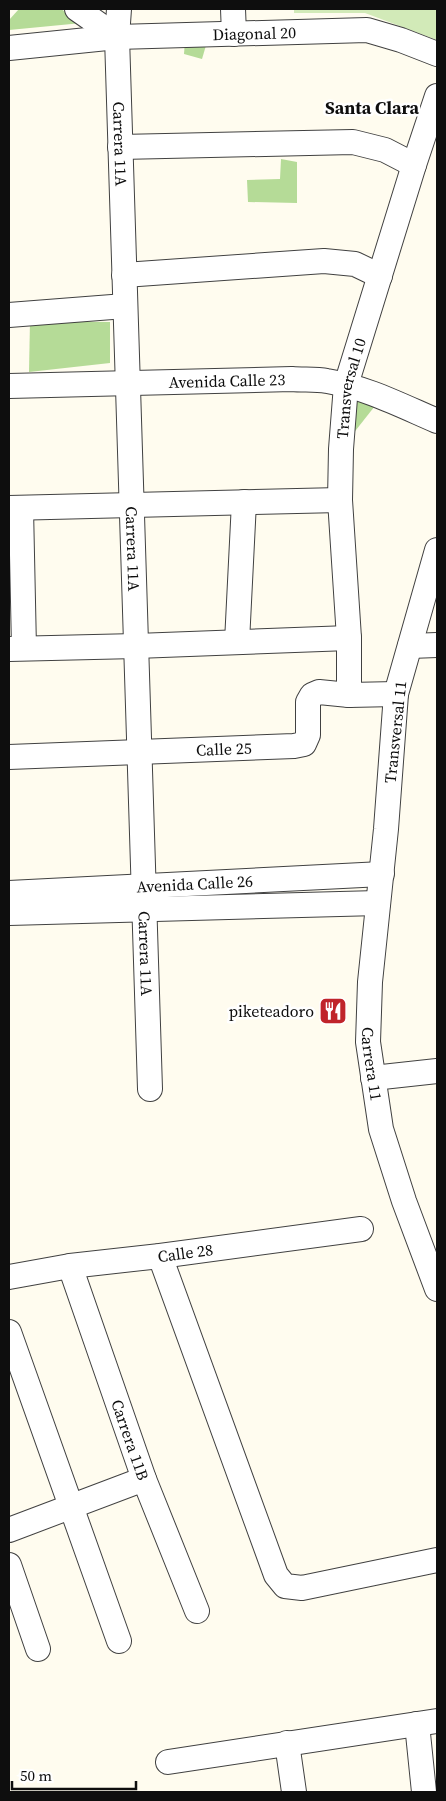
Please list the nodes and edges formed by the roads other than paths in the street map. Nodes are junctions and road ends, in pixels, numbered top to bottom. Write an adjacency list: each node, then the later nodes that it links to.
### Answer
1 (77, 9): 5 (street)
2 (119, 9): 5 (street, Carrera 11A)
3 (232, 9): 4 (street)
4 (234, 34): 5 (street, Diagonal 20); 7 (street, Diagonal 20)
5 (117, 37): 6 (street, Diagonal 20); 9 (street, Carrera 11A)
6 (9, 48)
7 (437, 54)
8 (437, 96): 10 (street, Transversal 10)
9 (120, 147): 10 (street); 11 (street, Carrera 11A)
10 (414, 165): 12 (street, Transversal 10)
11 (124, 275): 12 (street); 13 (street, Carrera 11A)
12 (380, 276): 17 (street, Transversal 10)
13 (125, 306): 14 (street); 16 (street, Carrera 11A)
14 (9, 315)
15 (9, 376): 18 (street)
16 (128, 384): 17 (street, Avenida Calle 23); 18 (street, Avenida Calle 23); 22 (street, Carrera 11A)
17 (346, 385): 19 (street, Avenida Calle 23); 20 (street, Transversal 10)
18 (9, 386)
19 (437, 421)
20 (340, 500): 21 (street); 25 (street, Transversal 10)
21 (244, 502): 22 (street); 26 (street)
22 (132, 505): 23 (street); 28 (street, Carrera 11A)
23 (15, 508): 30 (street)
24 (435, 562): 29 (street, Transversal 11)
25 (349, 638): 26 (street); 32 (street, Transversal 10)
26 (237, 642): 28 (street)
27 (437, 645): 29 (street)
28 (136, 646): 30 (street); 33 (street, Carrera 11A)
29 (410, 646): 31 (street, Transversal 11)
30 (16, 649)
31 (396, 694): 32 (street, Calle 25); 35 (street, Transversal 11)
32 (349, 695): 33 (street, Calle 25)
33 (140, 751): 34 (street, Calle 25); 38 (street, Carrera 11A)
34 (9, 757)
35 (386, 830): 36 (street, Carrera 11)
36 (382, 874): 38 (street, Avenida Calle 26); 39 (street, Carrera 11)
37 (9, 893): 38 (street, Avenida Calle 26)
38 (144, 897): 39 (street, Avenida Calle 26); 40 (street, Avenida Calle 26); 43 (street, Carrera 11A)
39 (378, 903): 42 (street, Carrera 11)
40 (9, 913)
41 (437, 1071): 42 (street)
42 (373, 1078): 48 (street, Carrera 11)
43 (150, 1089)
44 (361, 1229): 45 (street, Calle 28)
45 (160, 1256): 46 (street, Calle 28); 53 (street)
46 (70, 1266): 47 (street, Calle 28); 50 (street, Carrera 11B)
47 (9, 1277)
48 (435, 1279)
49 (9, 1332): 51 (street)
50 (144, 1479): 51 (street); 55 (street, Carrera 11B)
51 (70, 1507): 52 (street); 56 (street)
52 (9, 1530)
53 (437, 1560)
54 (9, 1565): 57 (street)
55 (197, 1612)
56 (119, 1641)
57 (38, 1649)
58 (427, 1723): 59 (street); 62 (street)
59 (287, 1743): 60 (street); 61 (street)
60 (168, 1762)
61 (294, 1792)
62 (424, 1792)

